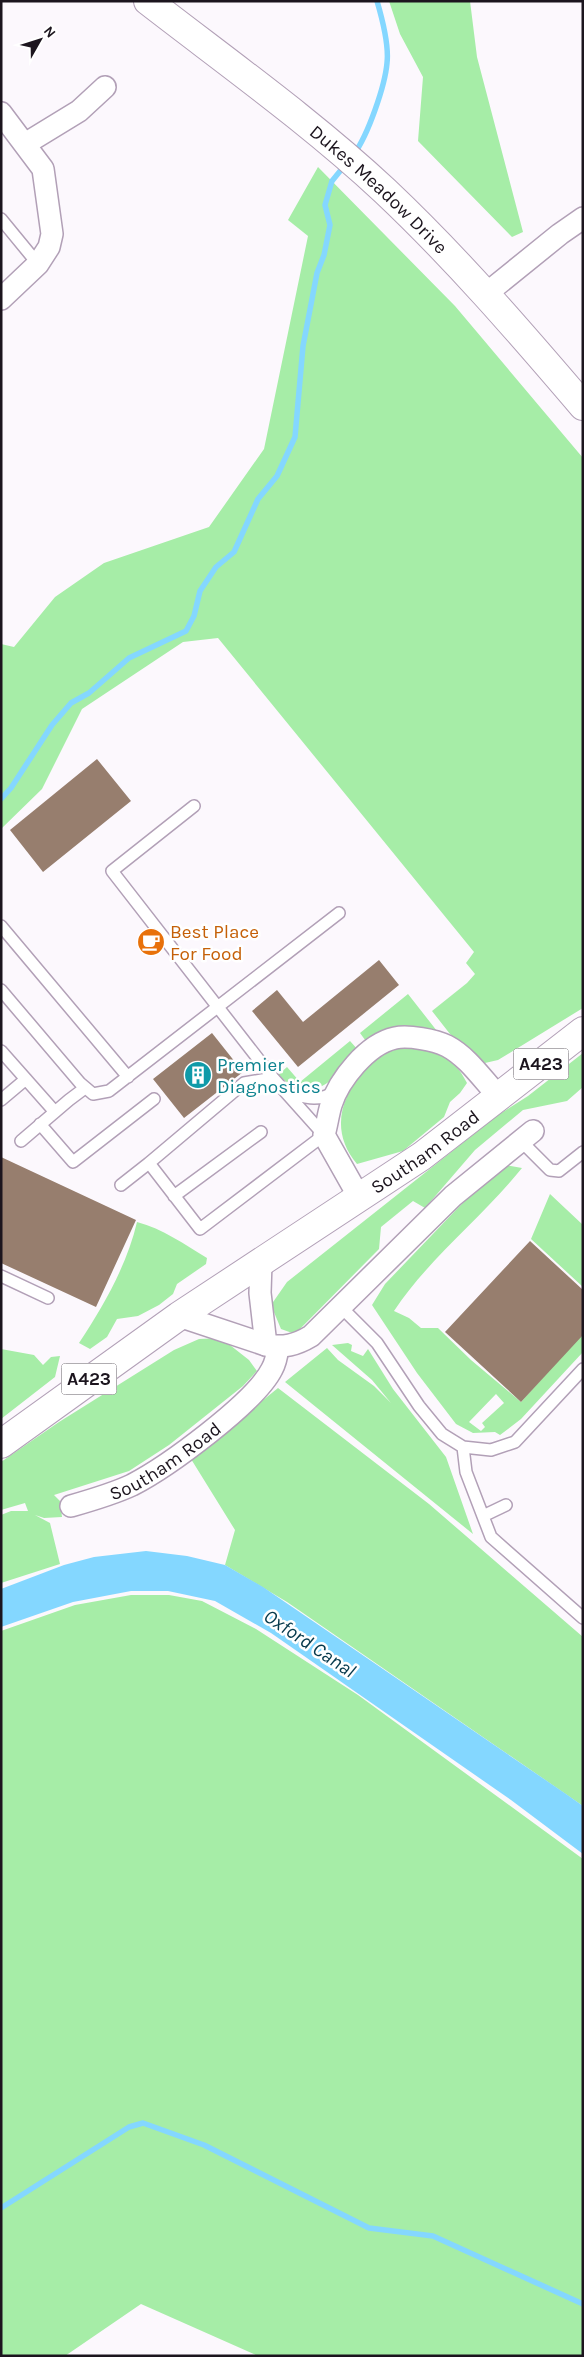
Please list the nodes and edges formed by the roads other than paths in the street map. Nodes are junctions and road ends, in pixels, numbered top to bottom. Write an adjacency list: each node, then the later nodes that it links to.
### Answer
1 (148, 1): 8 (main road, Dukes Meadow Drive)
2 (105, 87): 4 (street)
3 (1, 113): 4 (street)
4 (25, 144): 7 (street)
5 (583, 218): 8 (street)
6 (1, 219): 7 (lane)
7 (38, 264): 9 (street)
8 (487, 293): 10 (main road, Dukes Meadow Drive)
9 (1, 299)
10 (583, 406)
11 (194, 806): 15 (lane)
12 (339, 913): 15 (lane)
13 (1, 926): 18 (lane)
14 (2, 993): 21 (lane)
15 (218, 1009): 18 (lane); 19 (lane)
16 (583, 1032): 24 (main road, Southam Road / A423)
17 (1, 1051): 20 (lane)
18 (128, 1077): 21 (lane)
19 (272, 1078): 23 (lane); 34 (lane)
20 (26, 1079): 26 (lane); 27 (lane)
21 (85, 1088): 27 (lane)
22 (338, 1090): 23 (lane); 24 (street); 30 (street)
23 (285, 1092): 30 (lane)
24 (498, 1097): 37 (main road, Southam Road / A423)
25 (154, 1099): 28 (lane)
26 (1, 1100)
27 (55, 1112): 28 (lane)
28 (40, 1124): 32 (lane)
29 (261, 1132): 36 (lane)
30 (324, 1135): 36 (lane); 37 (street)
31 (527, 1136): 33 (lane); 41 (street)
32 (22, 1141)
33 (583, 1152)
34 (149, 1163): 35 (lane); 36 (lane)
35 (121, 1185)
36 (174, 1196)
37 (359, 1197): 38 (main road, Southam Road / A423)
38 (261, 1262): 42 (main road, Southam Road / A423); 43 (street, Southam Road)
39 (1, 1276): 40 (lane)
40 (48, 1298)
41 (341, 1307): 43 (street); 46 (lane)
42 (178, 1316): 43 (street); 45 (main road, Southam Road / A423)
43 (272, 1346): 48 (street, Southam Road)
44 (583, 1369): 46 (lane)
45 (1, 1444)
46 (463, 1447): 49 (lane)
47 (506, 1505): 49 (lane)
48 (71, 1506)
49 (483, 1516): 50 (lane)
50 (583, 1618)

